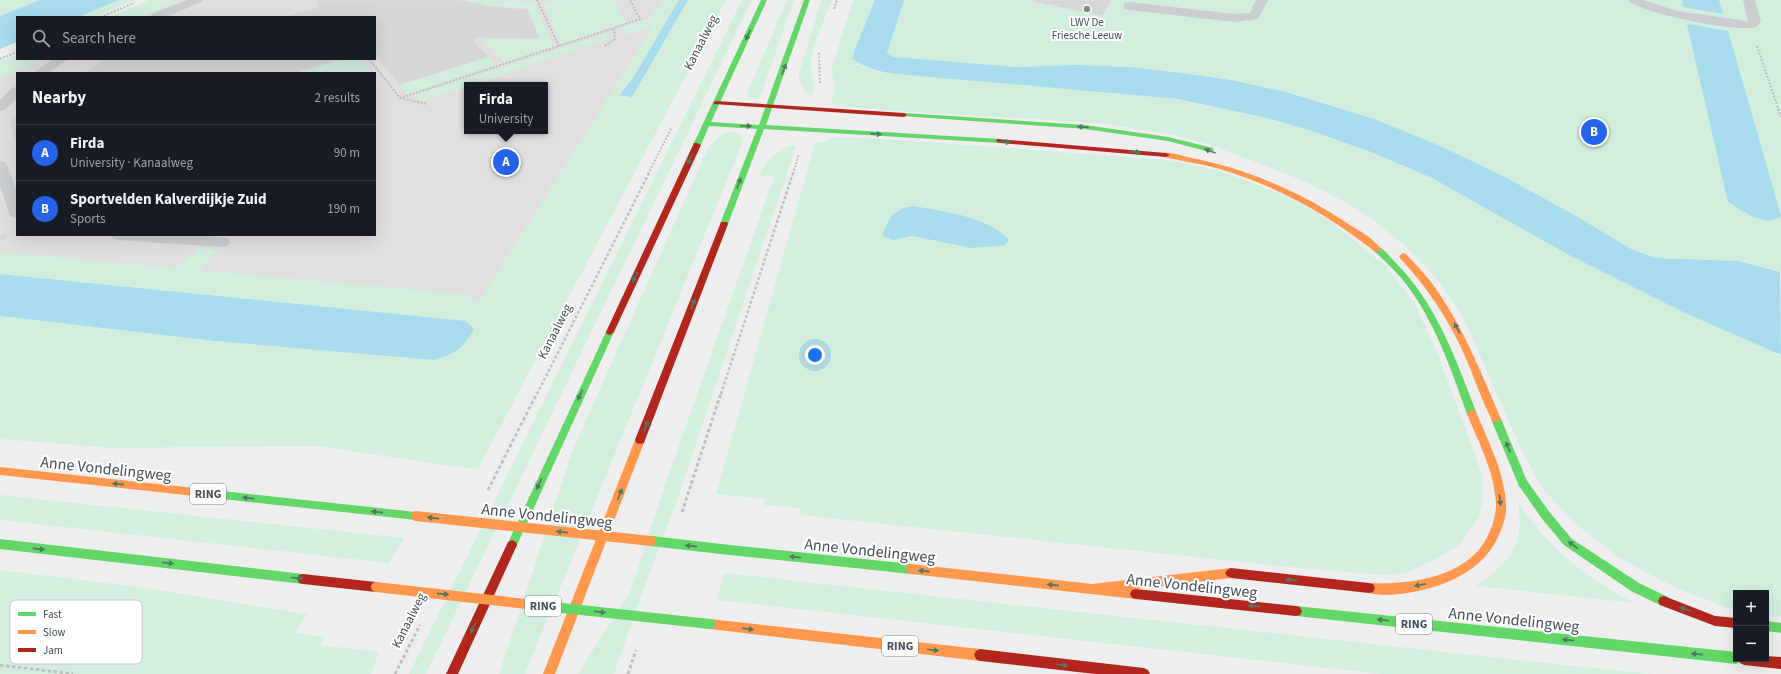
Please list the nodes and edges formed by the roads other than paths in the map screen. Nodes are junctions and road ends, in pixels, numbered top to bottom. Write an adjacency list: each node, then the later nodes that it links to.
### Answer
1 (197, 0): 8 (lane)
2 (764, 0): 12 (main road, one-way to 12)
3 (807, 0): 13 (main road, one-way to 3)
4 (1262, 0): 7 (lane)
5 (1634, 0): 6 (lane)
6 (1748, 0)
7 (1129, 6)
8 (158, 16)
9 (60, 60): 10 (lane)
10 (42, 72)
11 (16, 92): 14 (lane)
12 (716, 103): 13 (main road); 15 (main road)
13 (770, 106): 16 (main road); 17 (main road, one-way to 13)
14 (0, 107)
15 (707, 124): 16 (main road, one-way to 16); 33 (main road, one-way to 33)
16 (761, 127): 25 (main road, one-way to 25); 34 (main road, one-way to 16)
17 (1220, 154)
18 (0, 165): 19 (lane)
19 (16, 209)
20 (134, 236): 21 (lane)
21 (222, 242)
22 (1396, 248): 26 (main road, one-way to 22)
23 (0, 471): 25 (main road, Anne Vondelingweg / RING, one-way to 23, bridge)
24 (0, 544): 32 (main road, RING, one-way to 32, bridge)
25 (1092, 589): 29 (main road, Anne Vondelingweg / RING, one-way to 25)
26 (1733, 623)
27 (1769, 626): 28 (main road)
28 (1781, 628)
29 (1733, 658)
30 (1769, 662): 31 (main road)
31 (1781, 663)
32 (1091, 668): 35 (main road); 36 (main road, RING)
33 (452, 674)
34 (549, 674)
35 (1108, 674)
36 (1144, 674)

